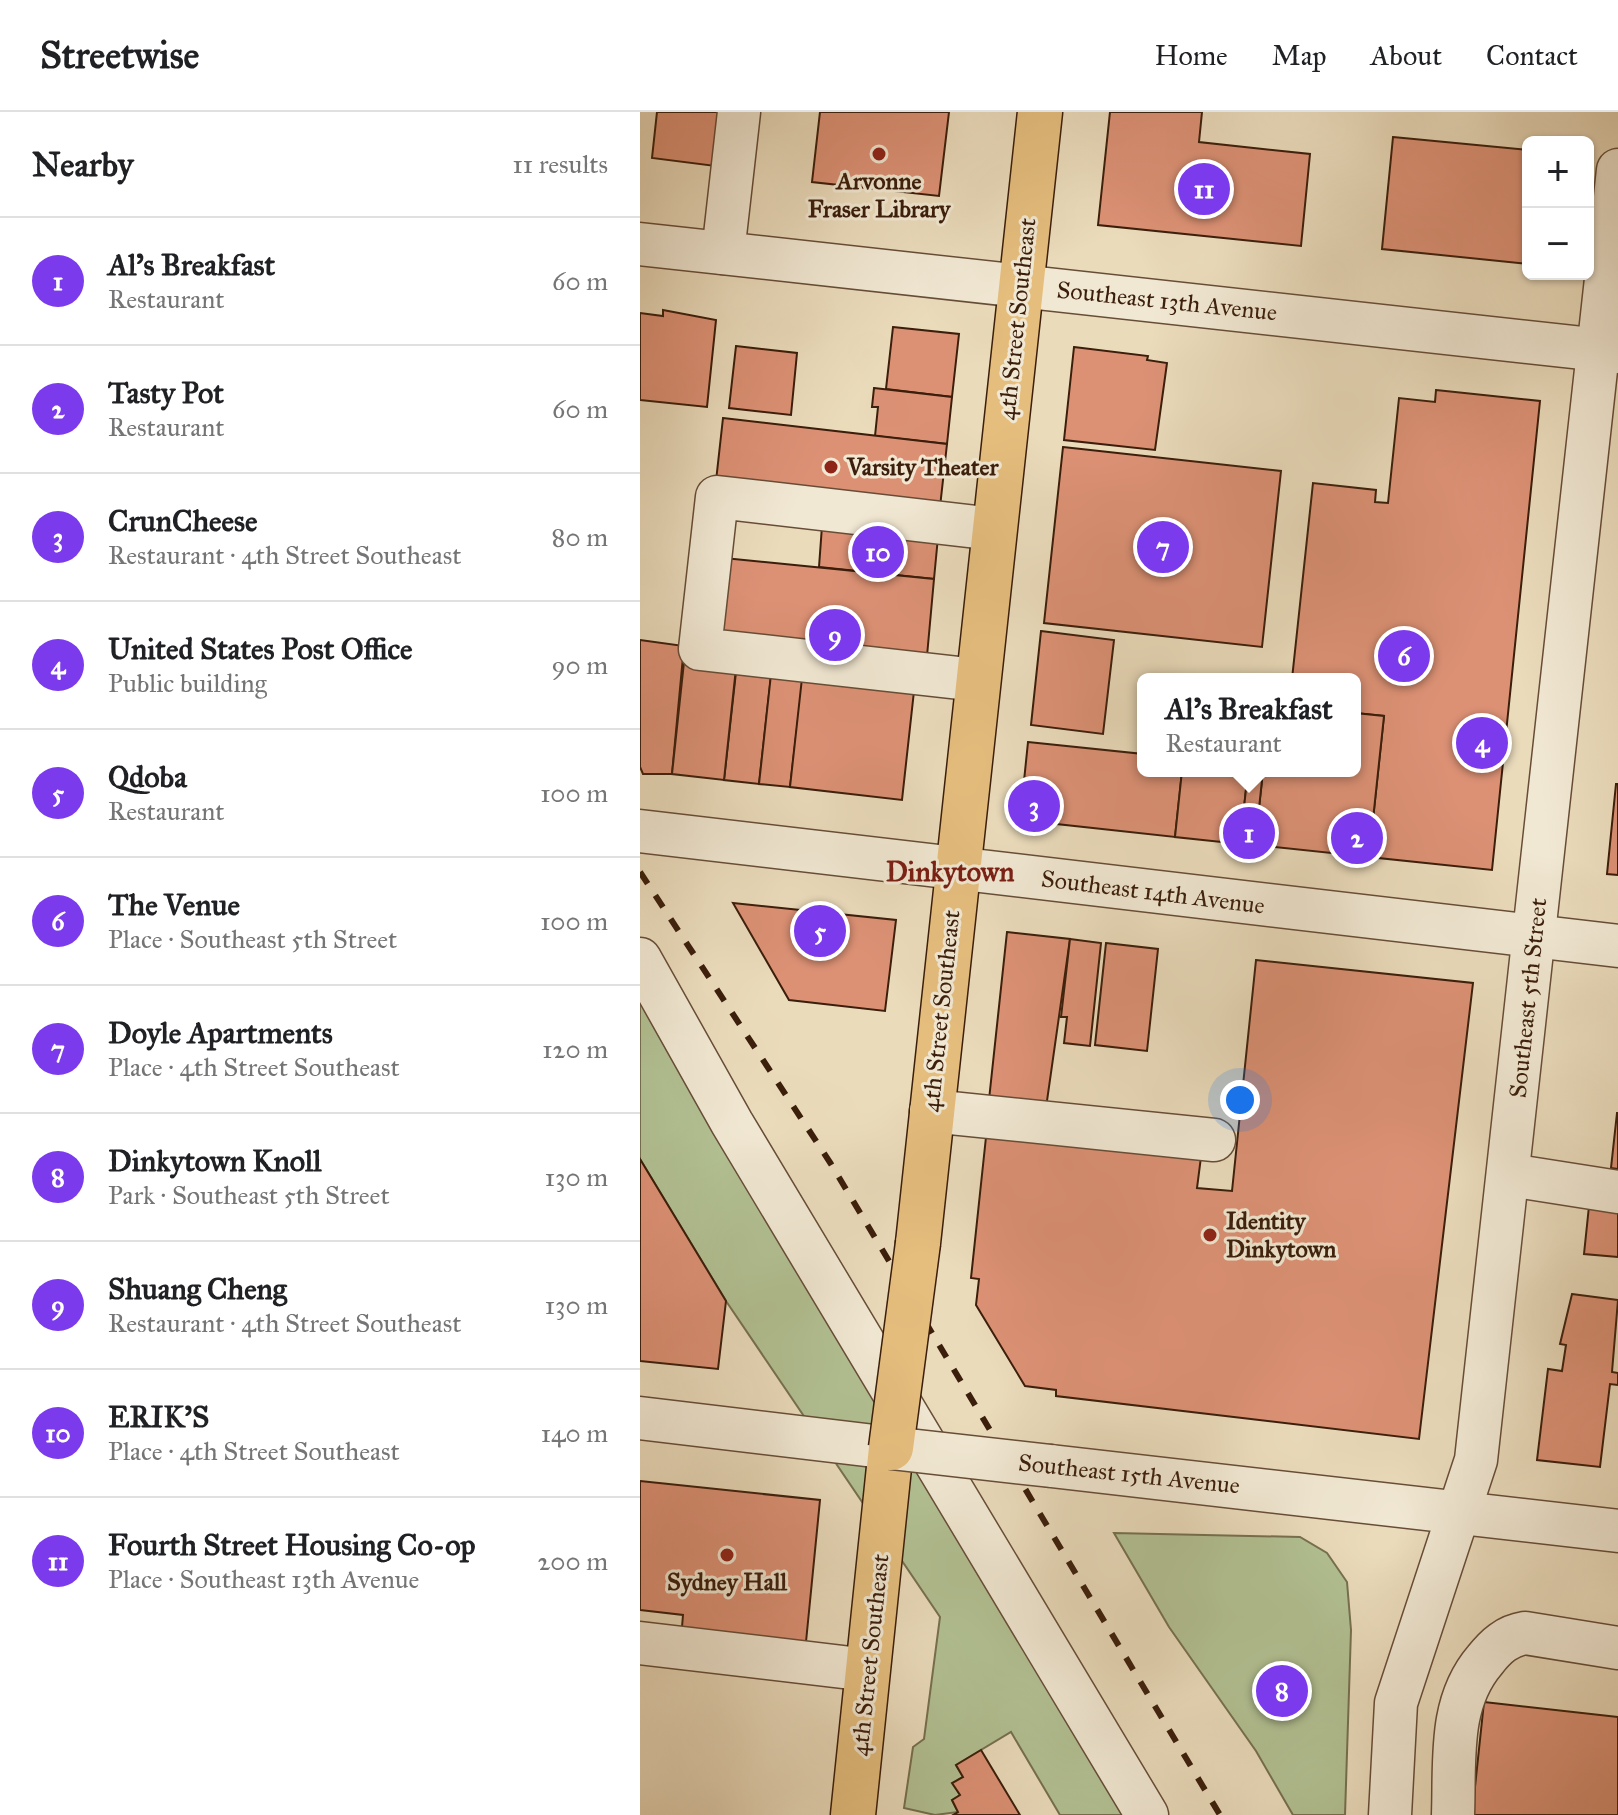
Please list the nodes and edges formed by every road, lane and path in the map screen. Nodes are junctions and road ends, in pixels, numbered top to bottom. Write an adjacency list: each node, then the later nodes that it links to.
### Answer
1 (739, 112): 5 (street)
2 (1040, 112): 6 (main road, 4th Street Southeast)
3 (1618, 170): 7 (street, Southeast 5th Street)
4 (640, 244): 5 (street, Southeast 13th Avenue)
5 (723, 253): 6 (street, Southeast 13th Avenue)
6 (1021, 285): 7 (street, Southeast 13th Avenue); 8 (main road, 4th Street Southeast)
7 (1608, 350): 12 (street, Southeast 5th Street)
8 (994, 529): 9 (main road, 4th Street Southeast); 9 (street)
9 (977, 680): 11 (main road, 4th Street Southeast)
10 (640, 831): 11 (street, Southeast 14th Avenue)
11 (956, 869): 12 (street, Southeast 14th Avenue); 15 (main road, 4th Street Southeast)
12 (1535, 937): 13 (street, Southeast 14th Avenue); 17 (street, Southeast 5th Street)
13 (1618, 946)
14 (640, 959): 27 (street)
15 (931, 1111): 16 (street); 20 (main road, 4th Street Southeast, bridge)
16 (1214, 1140)
17 (1510, 1175): 18 (street); 21 (street, Southeast 5th Street)
18 (1618, 1192)
19 (640, 1418): 20 (street, Southeast 15th Avenue)
20 (891, 1448): 21 (street, Southeast 15th Avenue, bridge); 25 (main road, 4th Street Southeast)
21 (1461, 1514): 22 (street, Southeast 15th Avenue); 28 (street, Southeast 5th Street)
22 (1618, 1531)
23 (640, 1643): 25 (street)
24 (1618, 1648): 29 (street)
25 (868, 1670): 26 (main road, 4th Street Southeast)
26 (853, 1815)
27 (1147, 1815)
28 (1390, 1815)
29 (1453, 1815)

